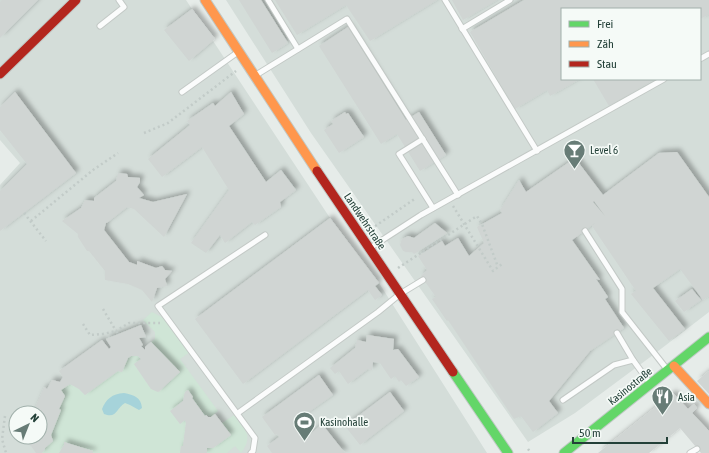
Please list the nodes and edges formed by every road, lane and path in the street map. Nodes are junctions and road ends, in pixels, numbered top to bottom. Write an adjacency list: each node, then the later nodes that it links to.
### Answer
1 (76, 0): 12 (street)
2 (119, 0): 7 (lane)
3 (205, 0): 10 (street, Landwehrstraße)
4 (268, 0): 9 (lane)
5 (445, 0): 8 (lane)
6 (510, 0): 8 (lane)
7 (100, 26)
8 (462, 29): 18 (lane)
9 (298, 49): 13 (lane); 17 (lane)
10 (238, 52): 11 (street, Landwehrstraße); 15 (lane)
11 (246, 63): 13 (street, Landwehrstraße); 16 (path)
12 (0, 74)
13 (254, 76): 29 (street, Landwehrstraße)
14 (662, 80): 18 (lane)
15 (182, 92)
16 (144, 133)
17 (423, 139): 20 (lane); 21 (lane)
18 (537, 151): 21 (lane)
19 (118, 153): 25 (path)
20 (424, 193): 23 (lane); 29 (path)
21 (458, 195): 23 (lane)
22 (452, 204): 26 (path)
23 (433, 208): 31 (lane)
24 (24, 213): 25 (path)
25 (31, 221): 30 (path)
26 (464, 224): 33 (path); 33 (path); 34 (path)
27 (585, 231): 45 (lane)
28 (265, 234): 39 (lane)
29 (361, 236): 31 (street, Landwehrstraße)
30 (46, 241)
31 (369, 248): 34 (street, Landwehrstraße)
32 (502, 264): 33 (path)
33 (498, 267)
34 (387, 275): 36 (street, Landwehrstraße)
35 (423, 280): 36 (lane)
36 (400, 294): 49 (lane); 55 (street, Landwehrstraße)
37 (104, 309): 40 (path)
38 (83, 324): 40 (path)
39 (173, 326): 40 (path); 49 (lane)
40 (116, 331): 42 (path)
41 (617, 333): 44 (lane)
42 (118, 334)
43 (709, 337): 45 (street, Kasinostraße)
44 (633, 360): 46 (lane); 47 (lane)
45 (671, 368): 46 (street, Kasinostraße); 48 (street)
46 (651, 384): 57 (street, Kasinostraße)
47 (563, 400)
48 (709, 404)
49 (238, 413): 54 (lane)
50 (5, 416): 53 (path)
51 (528, 449): 56 (path)
52 (698, 449): 58 (lane)
53 (6, 453)
54 (251, 453)
55 (508, 453)
56 (531, 453)
57 (564, 453)
58 (690, 453)

